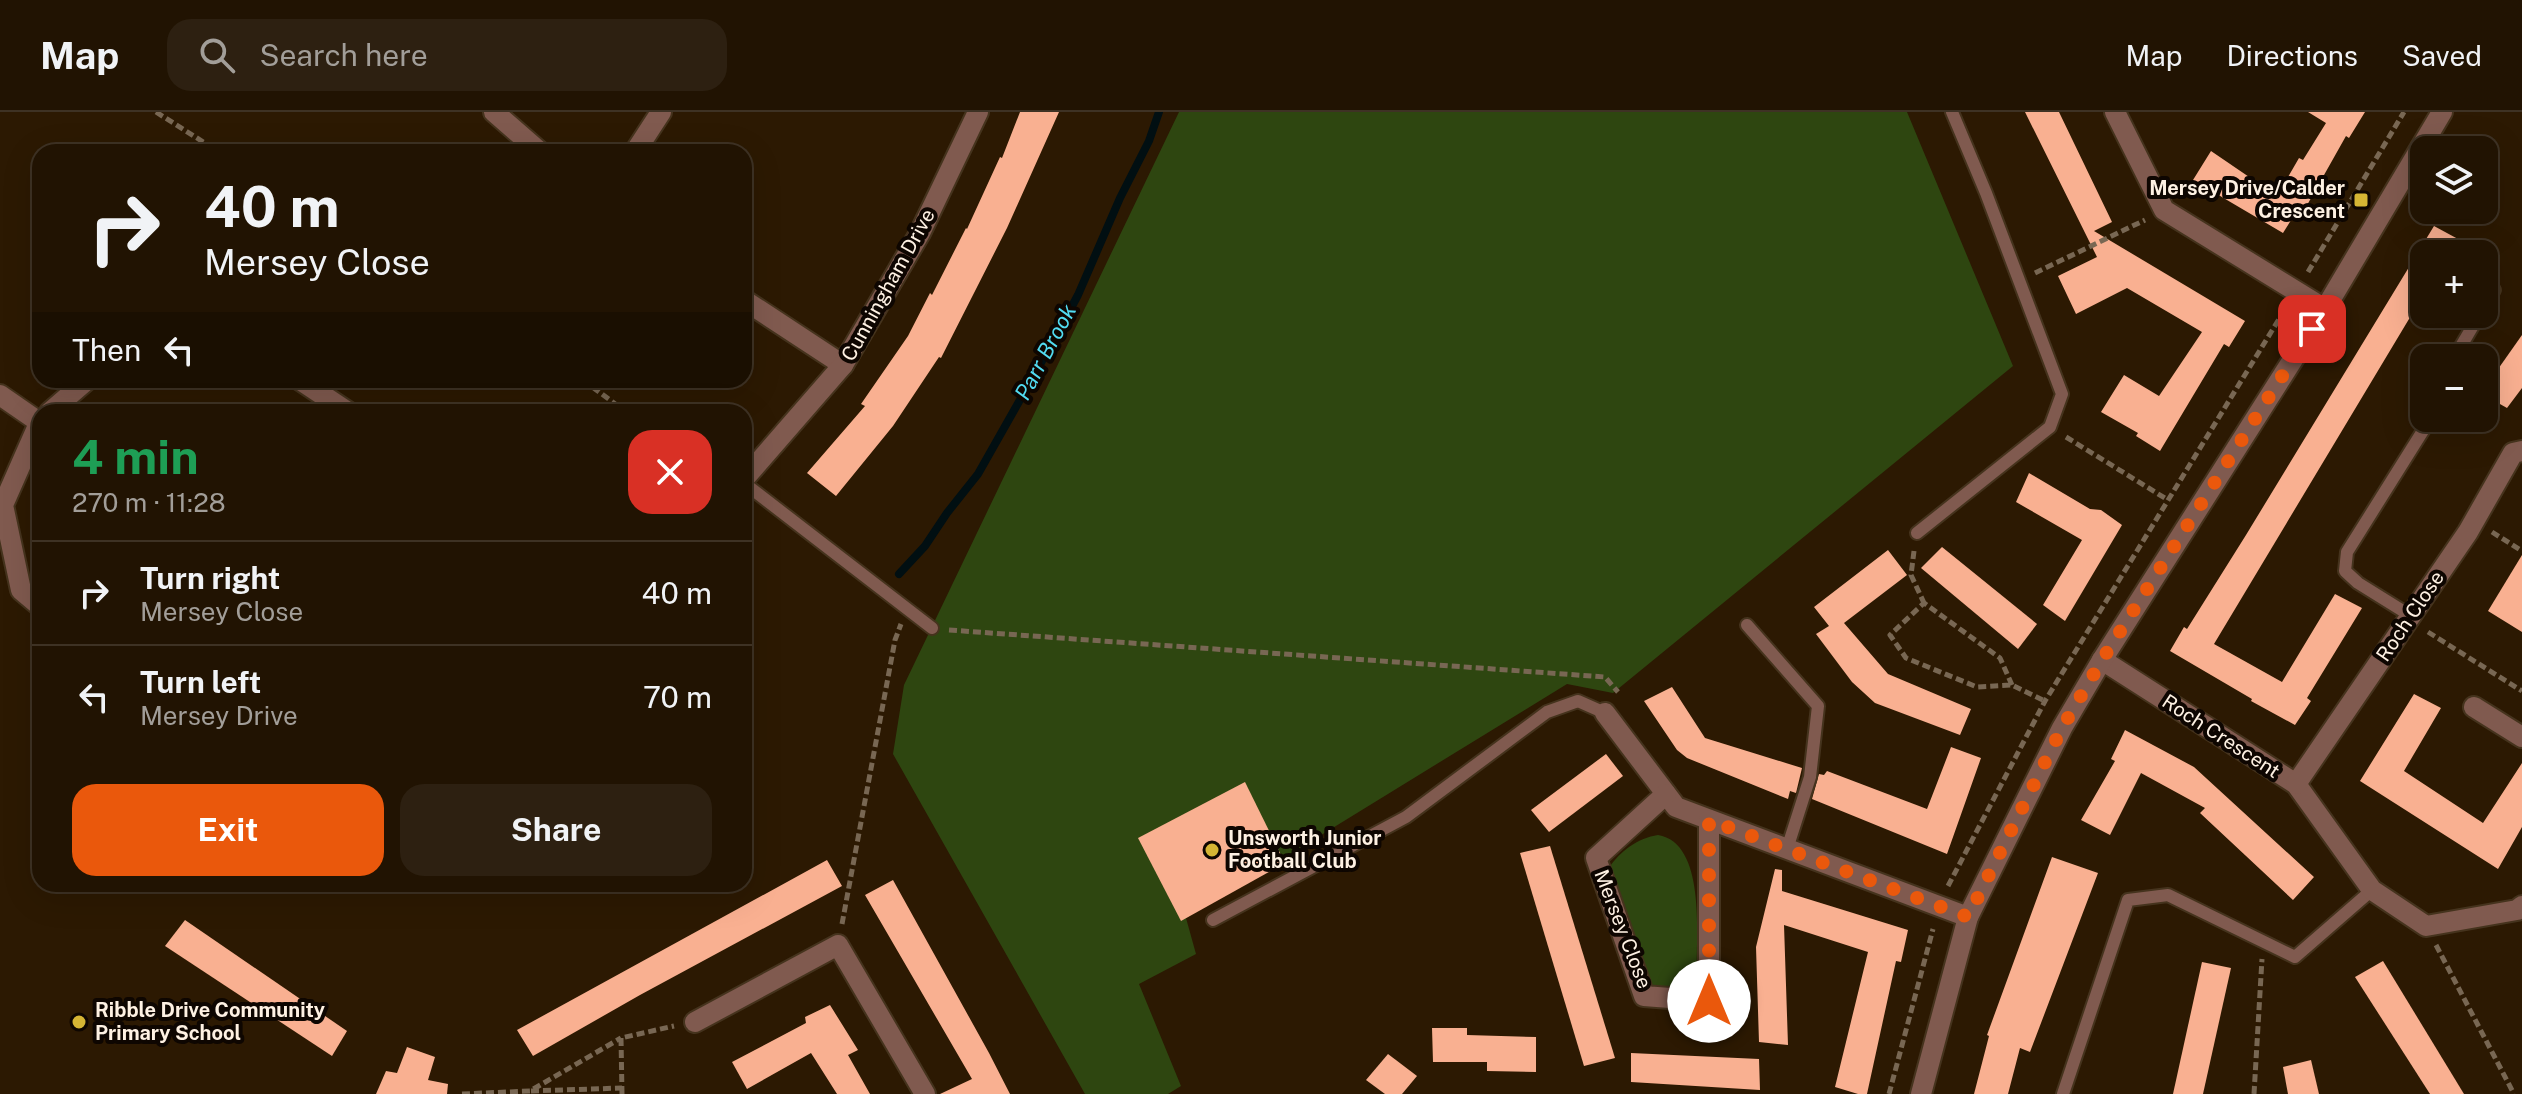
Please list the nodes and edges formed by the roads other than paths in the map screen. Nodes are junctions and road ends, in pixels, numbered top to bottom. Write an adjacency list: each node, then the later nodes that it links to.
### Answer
1 (494, 112): 7 (street)
2 (661, 112): 8 (street)
3 (978, 112): 11 (street, Cunningham Drive)
4 (1952, 112): 23 (lane)
5 (2115, 112): 10 (street)
6 (2442, 112): 10 (street)
7 (531, 144)
8 (640, 144)
9 (752, 305): 11 (street)
10 (2325, 309): 28 (street)
11 (843, 365): 21 (street, Cunningham Drive)
12 (78, 388): 15 (street)
13 (312, 388): 16 (street)
14 (0, 395): 17 (street)
15 (59, 404)
16 (336, 404)
17 (32, 412)
18 (2422, 432): 25 (lane)
19 (32, 442): 24 (street)
20 (2522, 451): 25 (street, Roch Close)
21 (752, 472)
22 (752, 487): 27 (lane)
23 (1917, 533)
24 (32, 599)
25 (2409, 618): 32 (street, Roch Close)
26 (1747, 625): 35 (lane)
27 (932, 628)
28 (2102, 660): 32 (street, Roch Crescent); 38 (street)
29 (2474, 707): 31 (street)
30 (1609, 718): 33 (street); 39 (lane)
31 (2522, 737)
32 (2296, 784): 36 (street, Roch Crescent)
33 (1666, 794): 34 (street); 34 (street, Mersey Close)
34 (1709, 820): 35 (street)
35 (1787, 849): 38 (street)
36 (2372, 890): 37 (street, Roch Crescent); 43 (lane)
37 (2522, 906)
38 (1968, 917): 42 (street)
39 (1213, 920)
40 (695, 1022): 41 (street)
41 (925, 1094)
42 (1921, 1094)
43 (2063, 1094)

